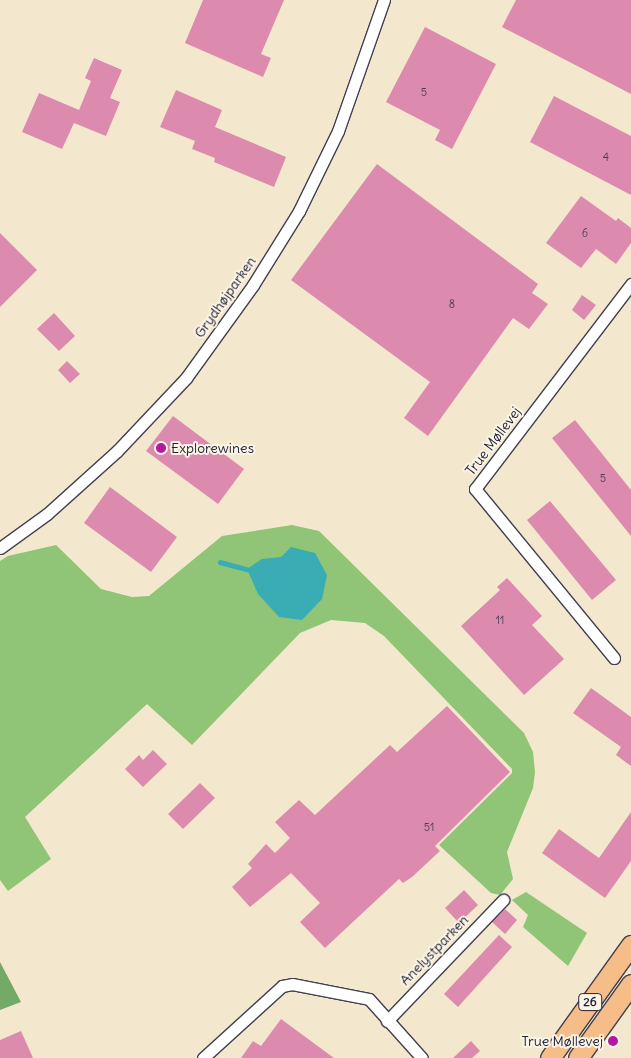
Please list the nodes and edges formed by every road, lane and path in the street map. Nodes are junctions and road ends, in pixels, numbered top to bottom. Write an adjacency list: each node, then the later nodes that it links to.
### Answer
1 (384, 0): 3 (street, Grydhøjparken)
2 (631, 284): 4 (street, True Møllevej)
3 (0, 548)
4 (614, 658)
5 (503, 900): 8 (street, Anelystparken)
6 (631, 945): 11 (main road, 26)
7 (631, 984): 12 (main road, 26)
8 (387, 1021): 9 (street); 10 (street)
9 (203, 1058)
10 (422, 1058)
11 (550, 1058)
12 (578, 1058)

